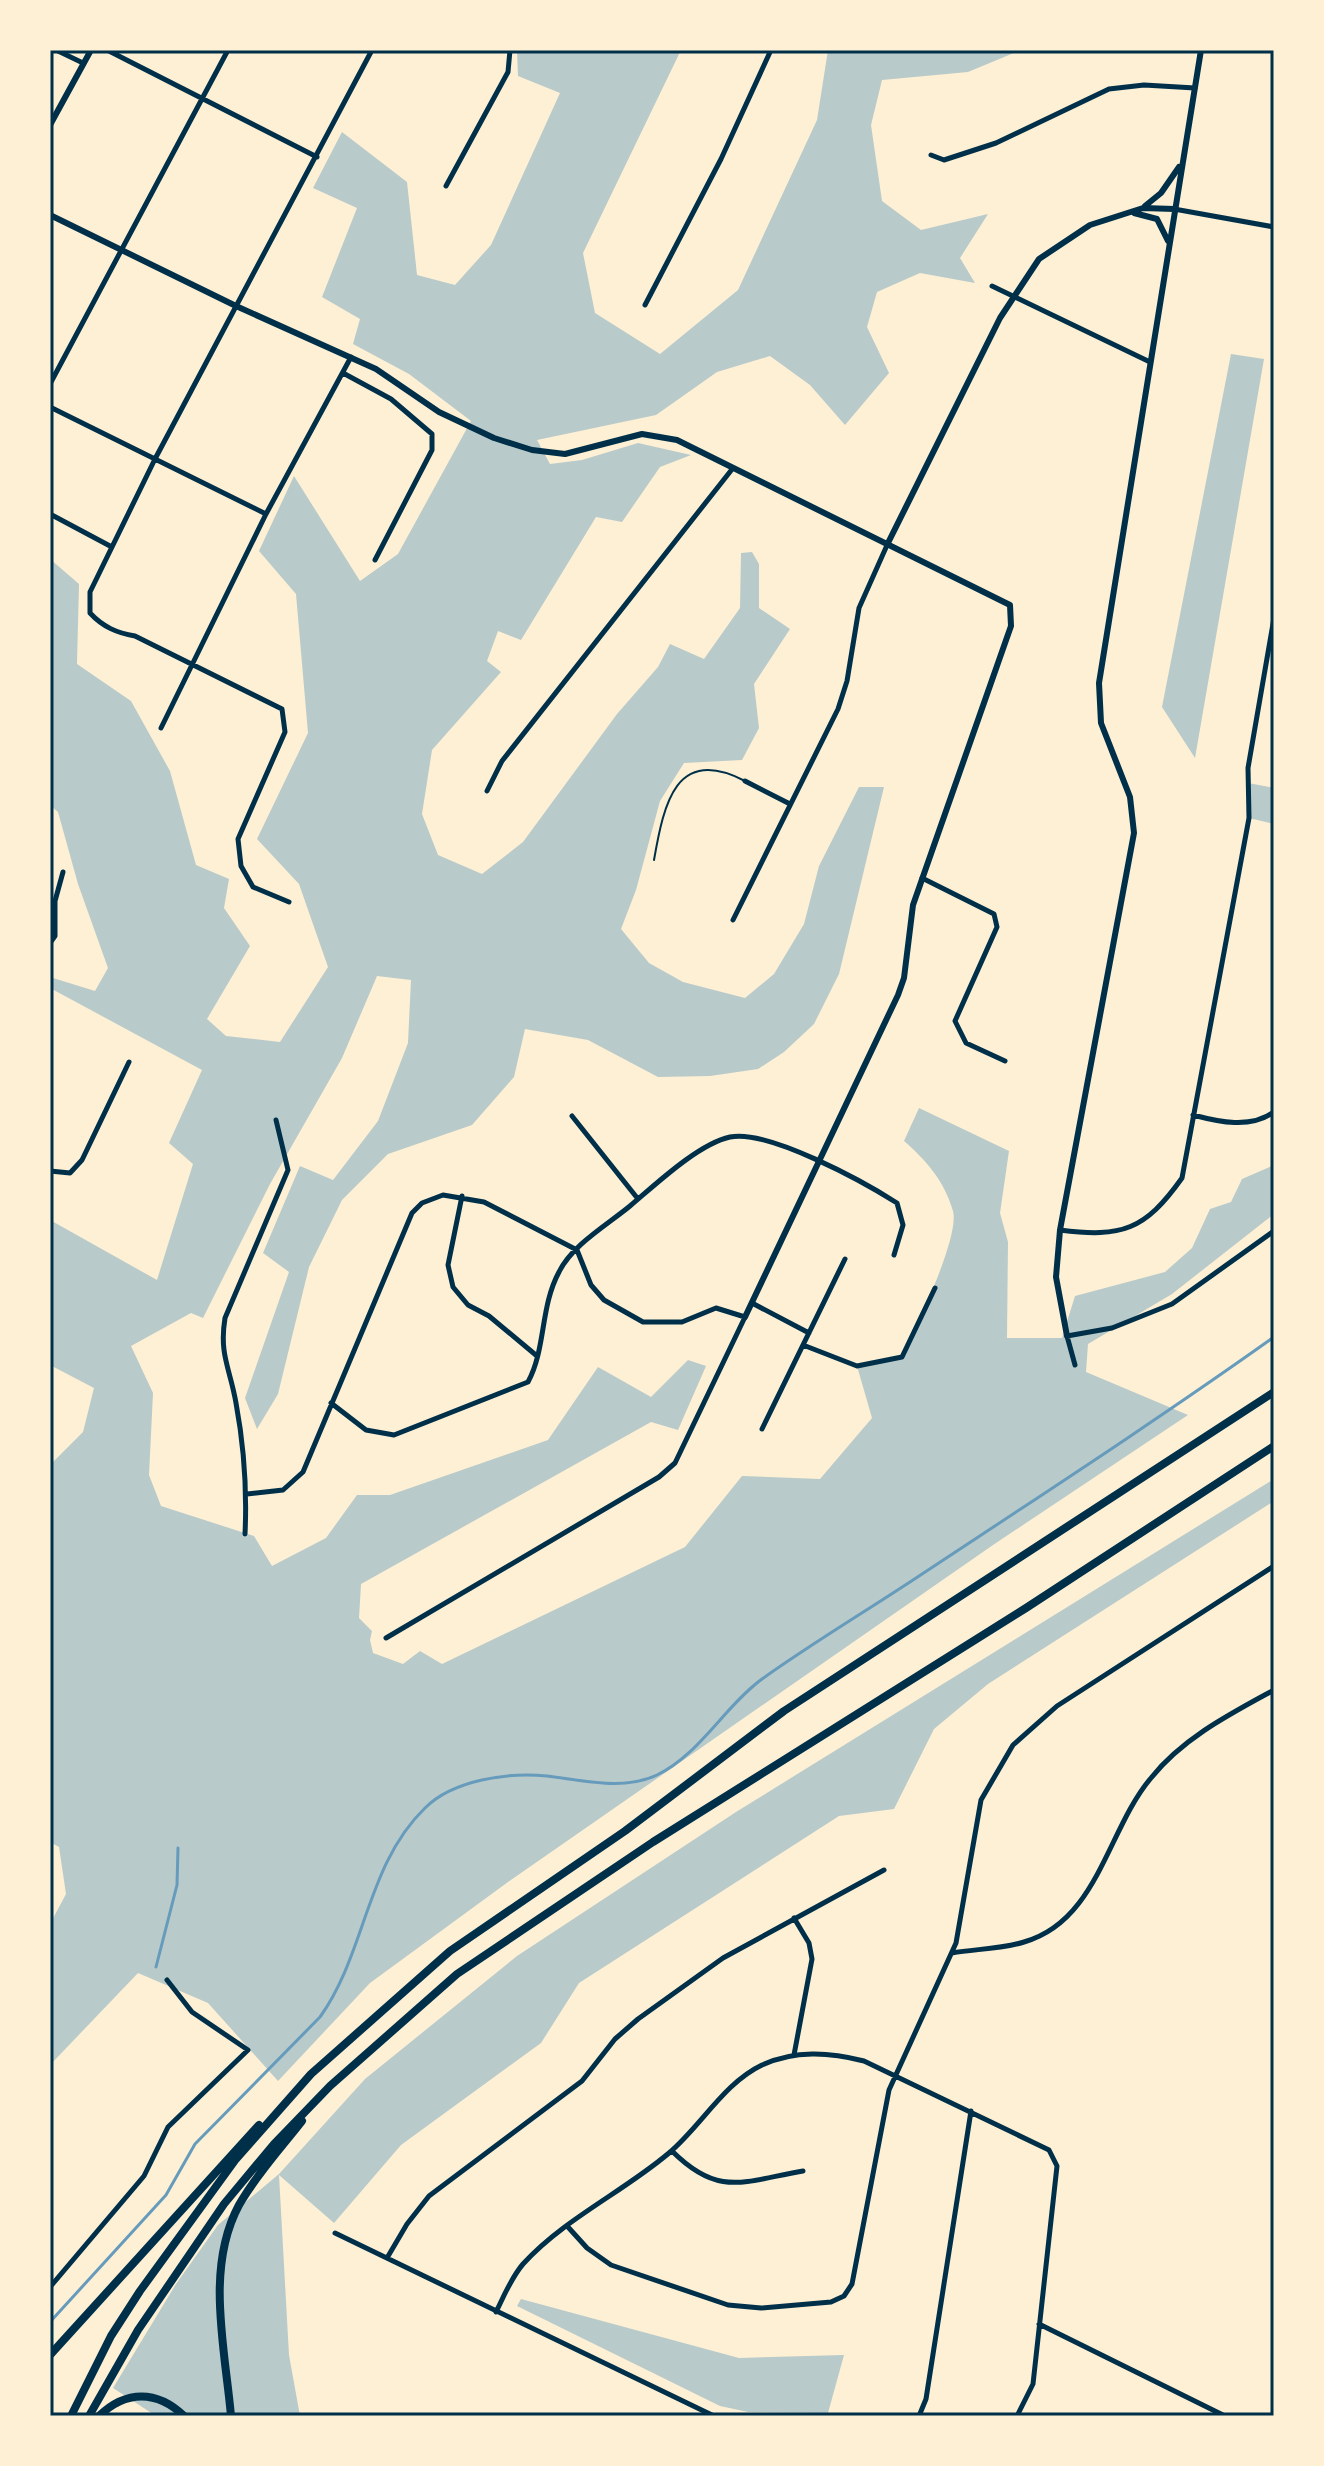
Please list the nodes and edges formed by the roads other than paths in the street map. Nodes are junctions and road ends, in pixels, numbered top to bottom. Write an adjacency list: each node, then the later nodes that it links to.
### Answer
1 (56, 50): 9 (street)
2 (91, 50): 9 (street)
3 (107, 50): 11 (street)
4 (228, 50): 11 (street)
5 (372, 50): 14 (street)
6 (771, 50): 26 (street)
7 (1201, 50): 10 (street)
8 (507, 51): 16 (street)
9 (83, 63): 12 (street)
10 (1195, 88): 13 (street); 15 (street)
11 (202, 99): 14 (street); 23 (street)
12 (50, 125)
13 (931, 155)
14 (317, 157): 27 (street)
15 (1183, 160): 17 (street); 18 (street)
16 (446, 186)
17 (1143, 208): 18 (street); 19 (street)
18 (1174, 209): 21 (street); 22 (street)
19 (1126, 213): 22 (street); 25 (street)
20 (50, 215): 23 (street)
21 (1274, 227)
22 (1169, 243): 29 (street)
23 (121, 250): 27 (street); 31 (street)
24 (992, 286): 25 (street)
25 (1013, 296): 29 (street); 37 (street)
26 (645, 305)
27 (236, 306): 28 (street); 33 (street)
28 (351, 357): 30 (street); 34 (street)
29 (1150, 362): 62 (street)
30 (343, 373): 36 (street); 39 (street)
31 (50, 384)
32 (50, 407): 33 (street)
33 (155, 459): 36 (street); 38 (street)
34 (734, 466): 37 (street); 44 (street)
35 (50, 514): 38 (street)
36 (266, 514): 41 (street)
37 (888, 543): 45 (street); 48 (street)
38 (110, 546): 41 (street)
39 (375, 560)
40 (1274, 618): 55 (street)
41 (192, 664): 42 (street); 49 (street)
42 (161, 728)
43 (745, 781): 45 (street); 46 (lane)
44 (487, 791)
45 (790, 804): 50 (street)
46 (654, 860)
47 (63, 872): 51 (street)
48 (922, 878): 52 (street); 58 (street)
49 (289, 902)
50 (733, 920)
51 (50, 943)
52 (1005, 1061)
53 (129, 1062): 59 (street)
54 (1274, 1112): 55 (street)
55 (1193, 1115): 62 (street)
56 (572, 1116): 61 (street)
57 (276, 1120): 79 (street)
58 (819, 1163): 61 (street); 65 (street); 68 (street)
59 (50, 1171)
60 (462, 1196): 64 (street); 73 (street); 76 (street)
61 (638, 1199): 64 (street)
62 (1060, 1230): 71 (street)
63 (1274, 1231): 71 (street)
64 (577, 1250): 69 (street); 73 (street)
65 (894, 1255)
66 (845, 1259): 70 (street)
67 (935, 1288): 72 (street)
68 (752, 1303): 69 (street); 70 (street)
69 (745, 1317): 82 (street)
70 (809, 1333): 72 (street)
71 (1067, 1336): 74 (street)
72 (803, 1345): 77 (street)
73 (537, 1356): 76 (street)
74 (1075, 1365)
75 (1274, 1392): 89 (highway)
76 (331, 1403): 79 (street)
77 (762, 1429)
78 (1274, 1446): 91 (highway)
79 (247, 1494): 80 (street)
80 (245, 1534)
81 (1274, 1566): 86 (street)
82 (386, 1638)
83 (1274, 1690): 86 (street)
84 (884, 1870): 85 (street)
85 (794, 1918): 88 (street); 97 (street)
86 (952, 1953): 90 (street)
87 (167, 1980): 98 (street)
88 (794, 2055): 90 (street); 93 (street)
89 (311, 2074): 101 (highway); 102 (highway)
90 (895, 2075): 92 (street); 95 (street)
91 (330, 2086): 103 (highway); 106 (highway)
92 (971, 2111): 100 (street); 108 (street)
93 (672, 2151): 94 (street); 95 (street)
94 (803, 2171)
95 (568, 2227): 99 (street)
96 (335, 2233): 97 (street)
97 (387, 2258): 99 (street)
98 (50, 2287)
99 (496, 2312): 107 (street)
100 (1039, 2324): 109 (street); 110 (street)
101 (50, 2355)
102 (71, 2416)
103 (89, 2416)
104 (99, 2416): 105 (highway)
105 (184, 2416)
106 (231, 2416)
107 (714, 2416)
108 (919, 2416)
109 (1017, 2416)
110 (1225, 2416)

